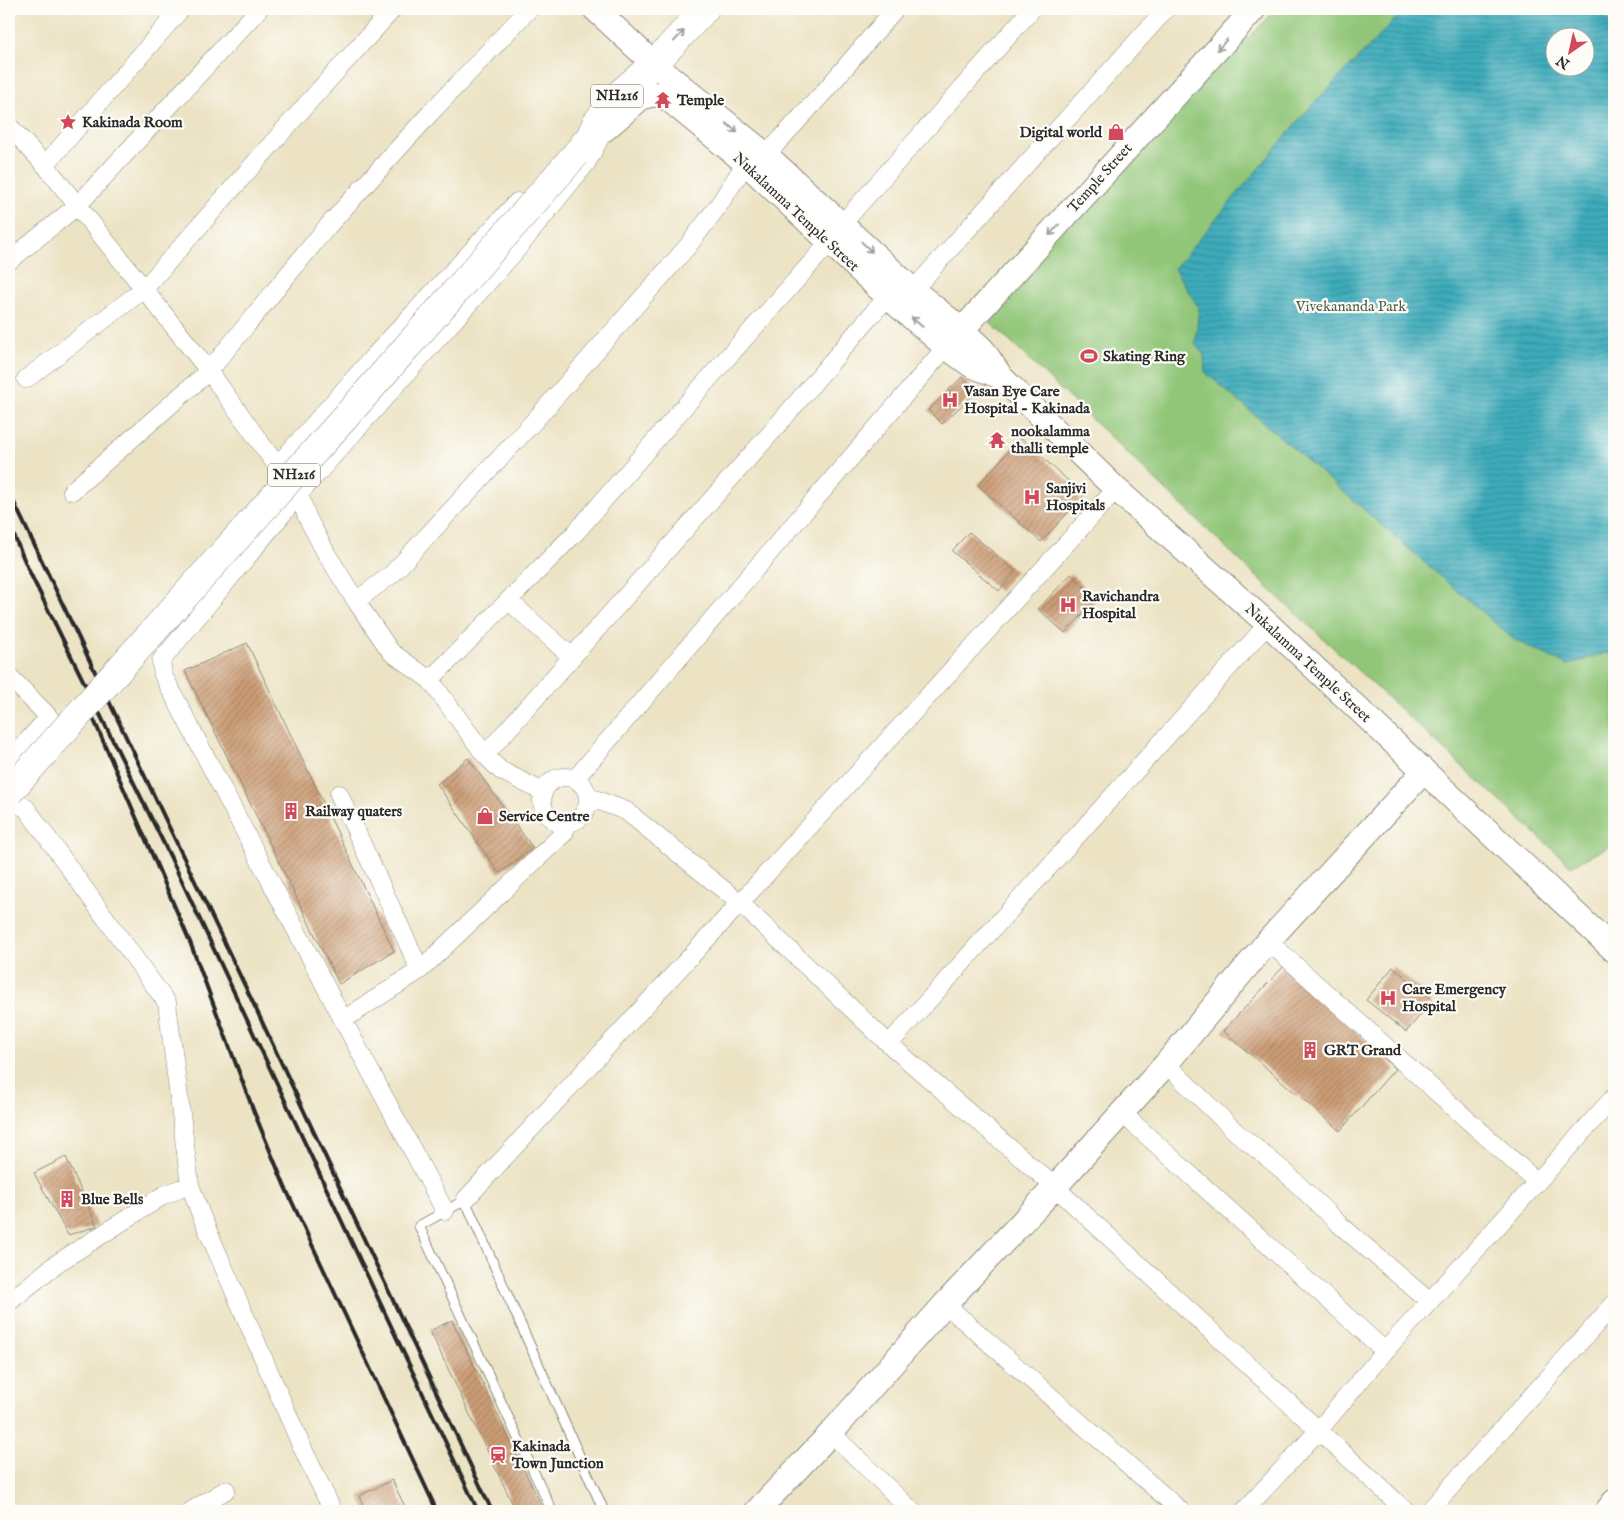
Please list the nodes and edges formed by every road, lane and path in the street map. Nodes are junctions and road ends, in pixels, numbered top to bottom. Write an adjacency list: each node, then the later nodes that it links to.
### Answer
1 (182, 9): 15 (street)
2 (259, 9): 16 (street)
3 (392, 9): 19 (street)
4 (529, 9): 24 (street)
5 (595, 9): 11 (street, Nukalamma Temple Street)
6 (705, 9): 11 (highway, NH216, one-way to 6)
7 (895, 9): 14 (street)
8 (1032, 9): 17 (street)
9 (1166, 9): 20 (street)
10 (1254, 9): 22 (street, Temple Street, one-way to 22)
11 (654, 64): 13 (highway, NH216); 14 (street, Nukalamma Temple Street, one-way to 14)
12 (9, 126): 15 (street)
13 (592, 135): 14 (street, Nukalamma Temple Street); 27 (street); 30 (street); 41 (highway, NH216, bridge)
14 (756, 159): 17 (street, Nukalamma Temple Street); 31 (street)
15 (45, 164): 16 (street)
16 (78, 205): 18 (street); 19 (street)
17 (836, 233): 20 (street, Nukalamma Temple Street, one-way to 20); 21 (street, Nukalamma Temple Street); 32 (street)
18 (9, 262)
19 (144, 289): 24 (street); 26 (street)
20 (913, 290): 22 (street, Nukalamma Temple Street)
21 (888, 298): 23 (street, Nukalamma Temple Street, one-way to 21); 34 (street)
22 (962, 330): 23 (street, Temple Street); 25 (street, Nukalamma Temple Street)
23 (946, 347): 25 (street, Nukalamma Temple Street); 40 (street)
24 (208, 371): 27 (street); 29 (street)
25 (1001, 377): 28 (street, Nukalamma Temple Street)
26 (26, 379)
27 (276, 466): 30 (street)
28 (1116, 488): 33 (street, Nukalamma Temple Street); 47 (street)
29 (72, 491)
30 (300, 494): 31 (street); 51 (street)
31 (356, 601): 36 (street)
32 (509, 601): 34 (street); 36 (street)
33 (1268, 624): 39 (street, Nukalamma Temple Street); 52 (street)
34 (572, 658): 37 (street)
35 (9, 676): 38 (street)
36 (430, 680): 37 (street)
37 (485, 756): 42 (street)
38 (9, 761)
39 (1424, 771): 48 (street); 49 (street, Nukalamma Temple Street)
40 (575, 779): 42 (street); 44 (street)
41 (9, 792)
42 (543, 792): 46 (street)
43 (339, 794): 50 (street)
44 (589, 797): 46 (street); 47 (street)
45 (9, 800): 57 (street)
46 (567, 824): 50 (street)
47 (740, 903): 52 (street); 59 (street)
48 (1268, 940): 53 (street); 56 (street)
49 (1614, 950)
50 (420, 970): 51 (street)
51 (343, 1020): 60 (street)
52 (889, 1044): 58 (street)
53 (1166, 1064): 55 (street); 62 (street)
54 (1614, 1097): 56 (street)
55 (1122, 1113): 58 (street); 65 (street)
56 (1537, 1182): 62 (street)
57 (190, 1185): 61 (street); 71 (street)
58 (1055, 1187): 63 (street); 66 (street)
59 (465, 1200): 60 (lane); 73 (lane)
60 (445, 1211): 72 (lane)
61 (9, 1302)
62 (1430, 1302): 65 (street)
63 (946, 1304): 67 (street); 76 (street)
64 (1614, 1304): 79 (street)
65 (1385, 1351): 66 (street)
66 (1318, 1431): 77 (street); 78 (street)
67 (831, 1433): 74 (street); 75 (street)
68 (226, 1490): 70 (street)
69 (1614, 1502): 80 (street)
70 (191, 1511)
71 (333, 1511)
72 (552, 1511)
73 (604, 1511)
74 (757, 1511)
75 (912, 1511)
76 (1181, 1511)
77 (1244, 1511)
78 (1406, 1511)
79 (1429, 1511)
80 (1607, 1511)

